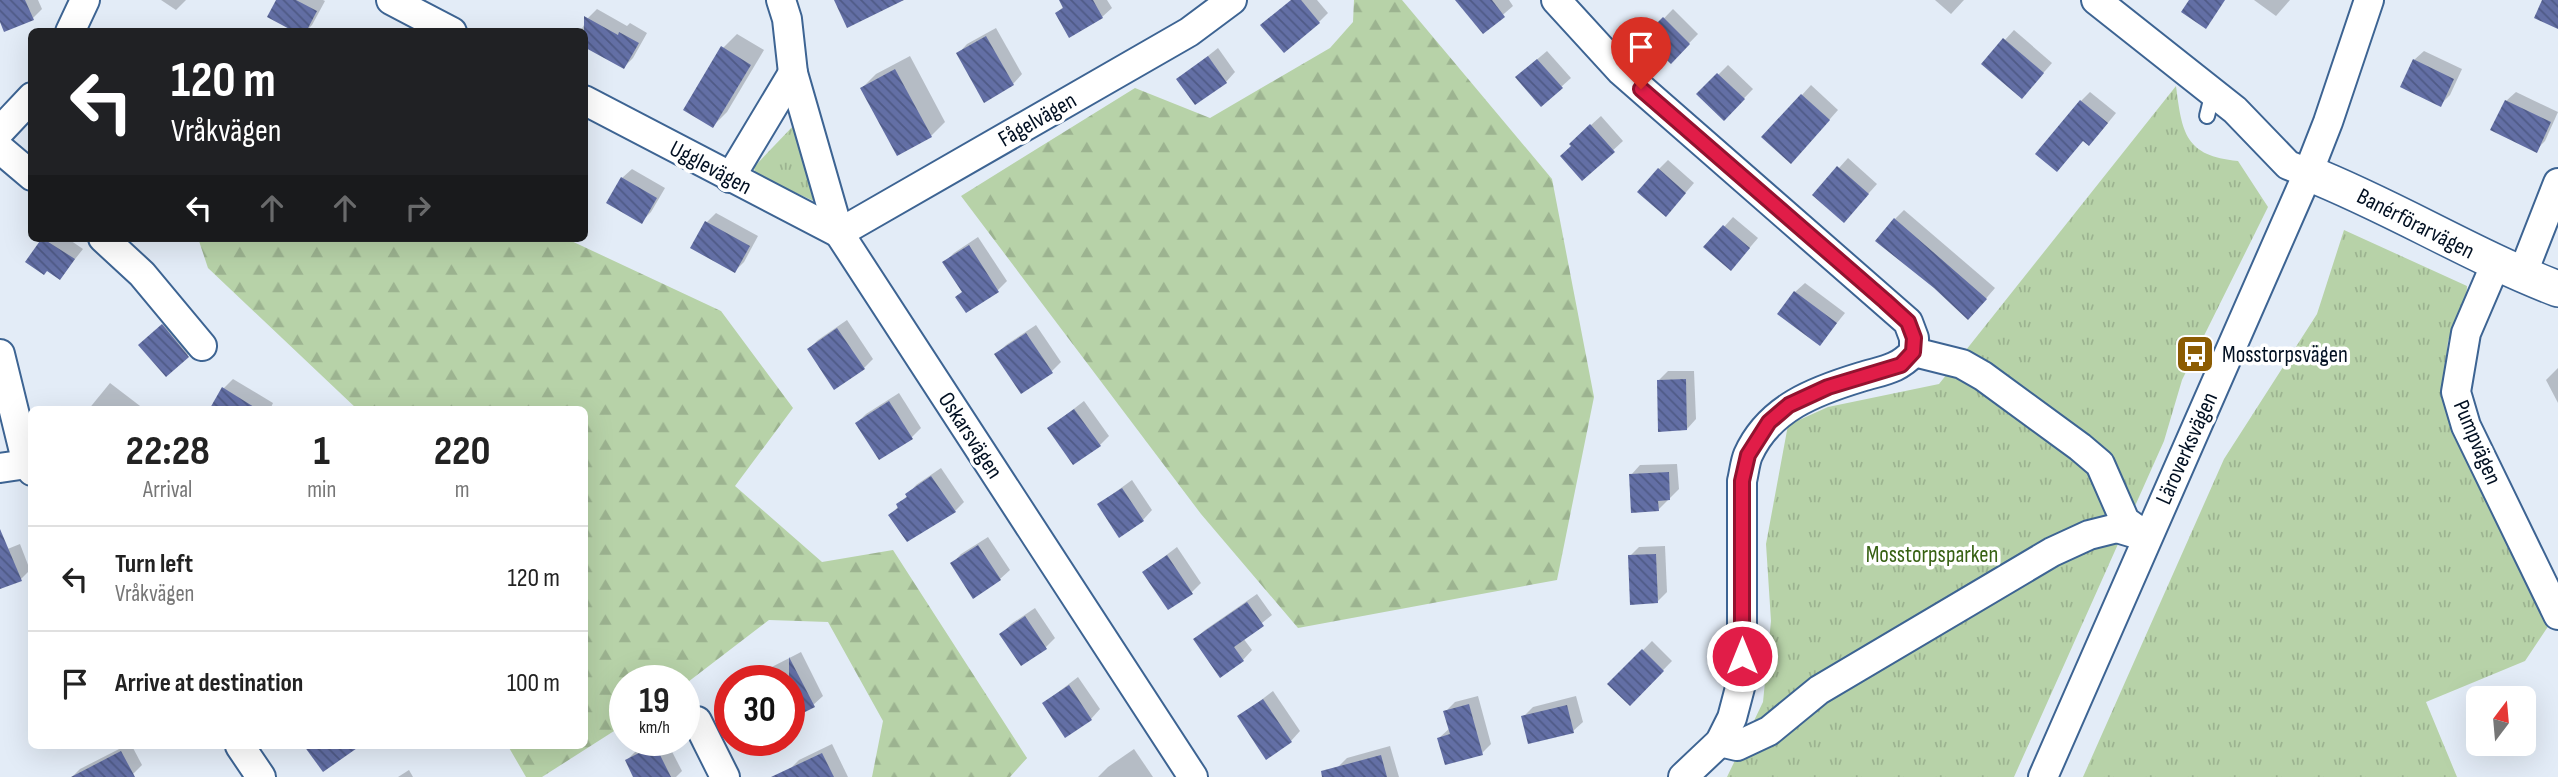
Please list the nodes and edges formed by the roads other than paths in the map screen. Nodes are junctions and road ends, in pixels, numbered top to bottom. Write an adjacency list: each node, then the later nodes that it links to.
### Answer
1 (85, 0): 8 (street)
2 (391, 0): 9 (street)
3 (781, 0): 10 (street, Oskarsvägen)
4 (1232, 0): 19 (street, Fågelvägen)
5 (1556, 0): 24 (street)
6 (2096, 0): 16 (street)
7 (2370, 0): 16 (street, Läroverksvägen)
8 (73, 28)
9 (444, 28)
10 (793, 73): 17 (street); 19 (street, Oskarsvägen)
11 (28, 101): 13 (street)
12 (588, 102): 17 (street, Ugglevägen)
13 (0, 131)
14 (0, 149): 15 (street)
15 (28, 173)
16 (2308, 173): 21 (street, Banérförarvägen); 27 (street, Läroverksvägen)
17 (730, 177): 19 (street, Ugglevägen)
18 (2558, 183): 21 (street)
19 (838, 233): 34 (street, Oskarsvägen)
20 (107, 242): 23 (street)
21 (2509, 269): 22 (street, Banérförarvägen); 28 (street, Pumpvägen)
22 (2558, 289)
23 (202, 346)
24 (1913, 352): 27 (street); 30 (street)
25 (0, 354): 26 (street)
26 (20, 468)
27 (2147, 537): 30 (street); 36 (street, Läroverksvägen)
28 (2558, 615)
29 (700, 727): 33 (street)
30 (1720, 742): 35 (street)
31 (242, 749): 32 (street)
32 (261, 777)
33 (725, 777)
34 (1193, 777)
35 (1683, 777)
36 (2043, 777)

